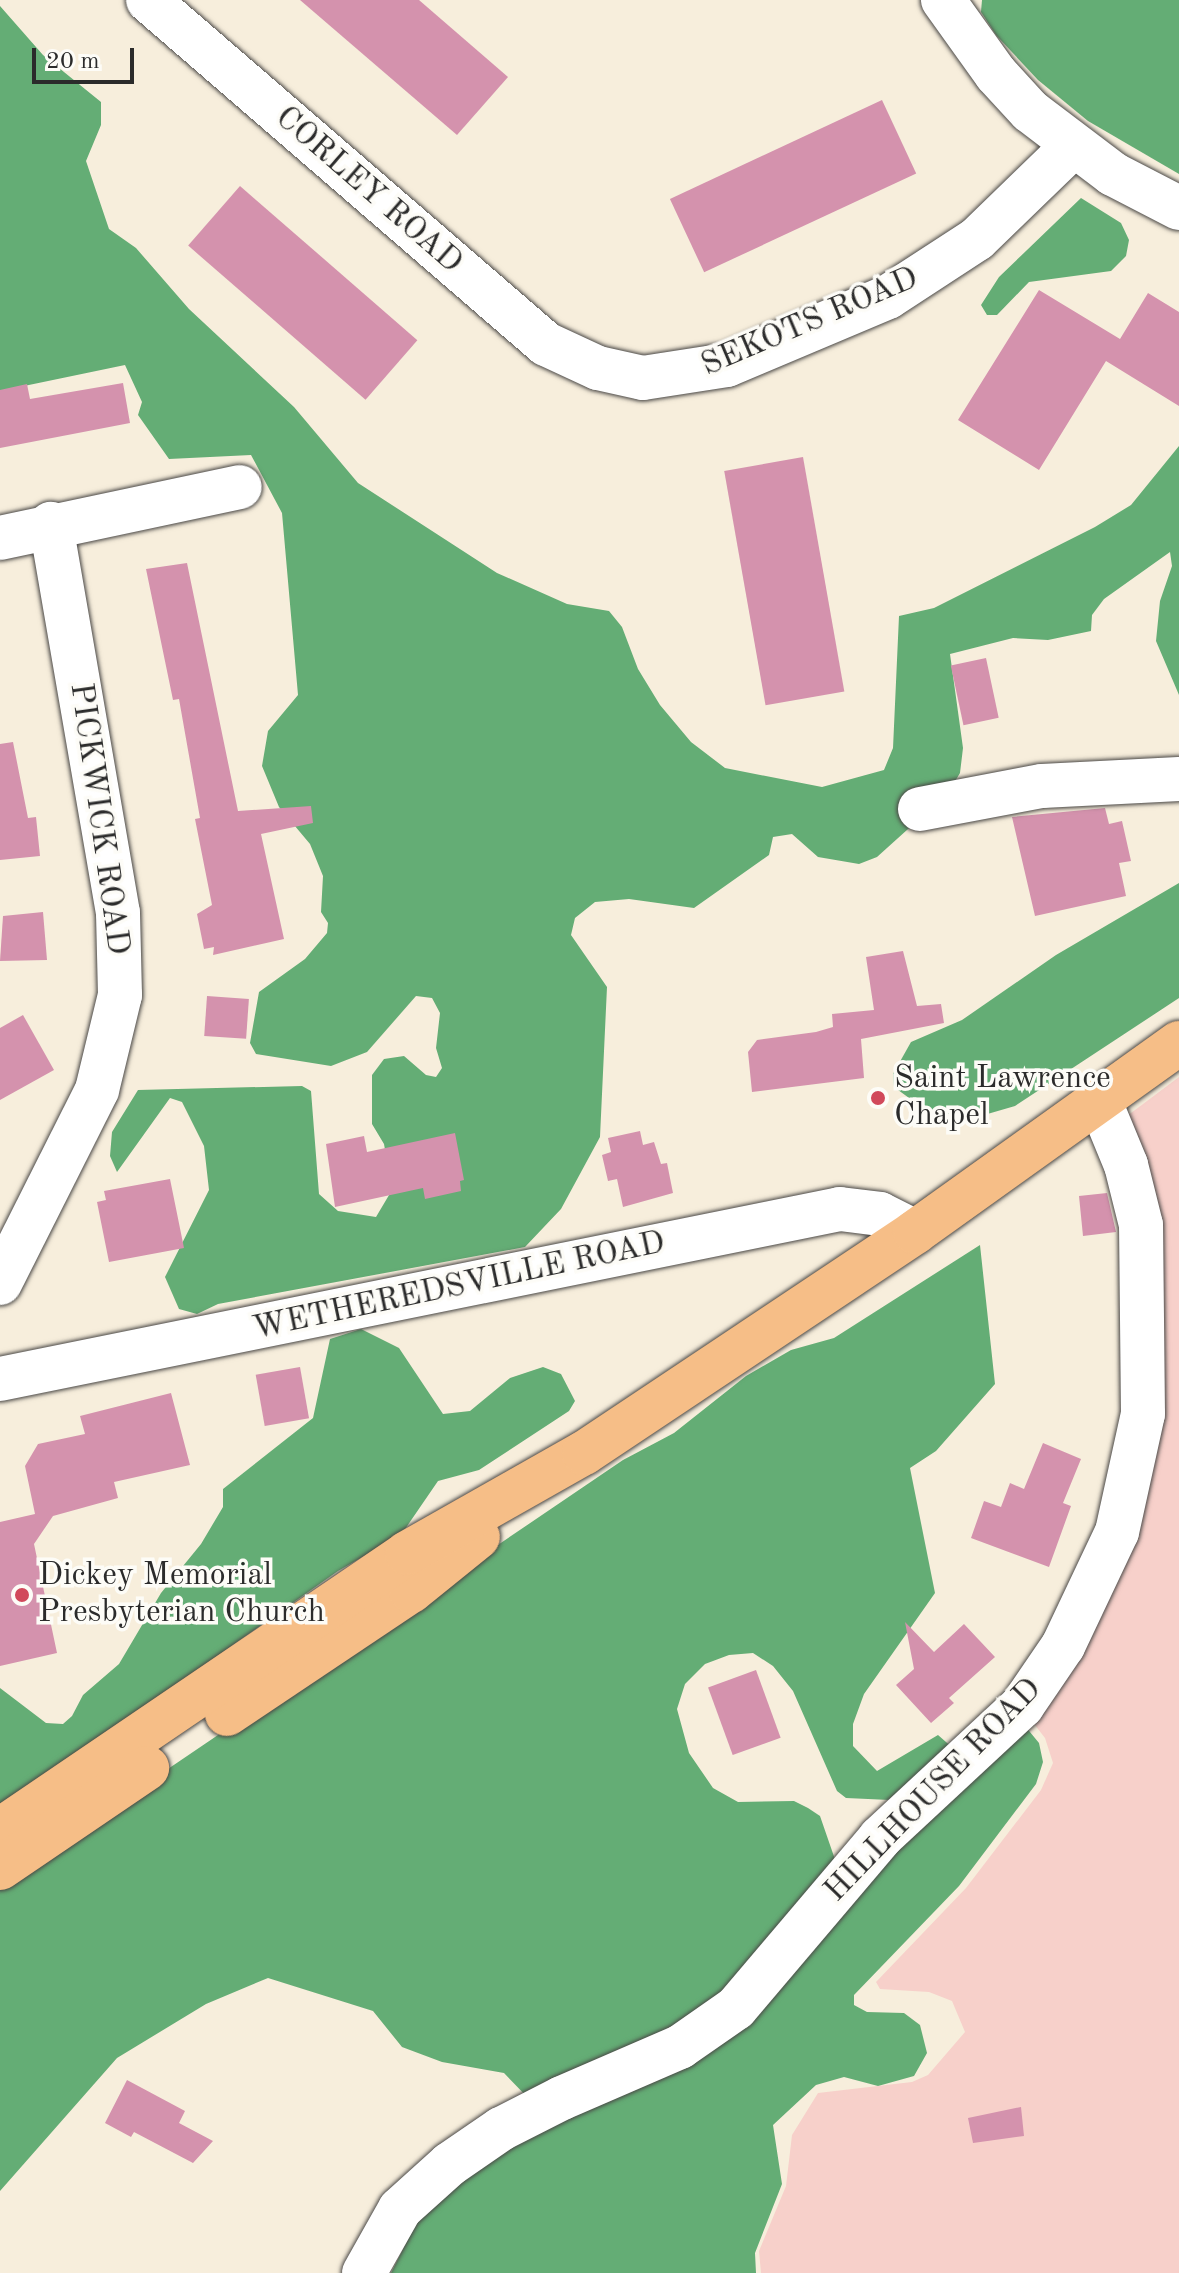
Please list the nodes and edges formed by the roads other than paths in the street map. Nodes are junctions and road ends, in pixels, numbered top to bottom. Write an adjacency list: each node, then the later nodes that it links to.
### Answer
1 (148, 0): 5 (street, CORLEY ROAD)
2 (943, 0): 3 (street)
3 (1072, 147): 4 (street); 5 (street, SEKOTS ROAD)
4 (1179, 208)
5 (598, 368)
6 (240, 487): 7 (street)
7 (51, 524): 8 (street); 14 (street, PICKWICK ROAD)
8 (0, 538)
9 (1179, 779): 10 (street)
10 (920, 809)
11 (1179, 1043): 12 (main road)
12 (1100, 1102): 13 (main road); 19 (street, HILLHOUSE ROAD)
13 (915, 1232): 15 (street, WETHEREDSVILLE ROAD); 16 (main road)
14 (0, 1283)
15 (0, 1379)
16 (584, 1453): 17 (main road); 18 (main road)
17 (0, 1830)
18 (0, 1868)
19 (364, 2273)

